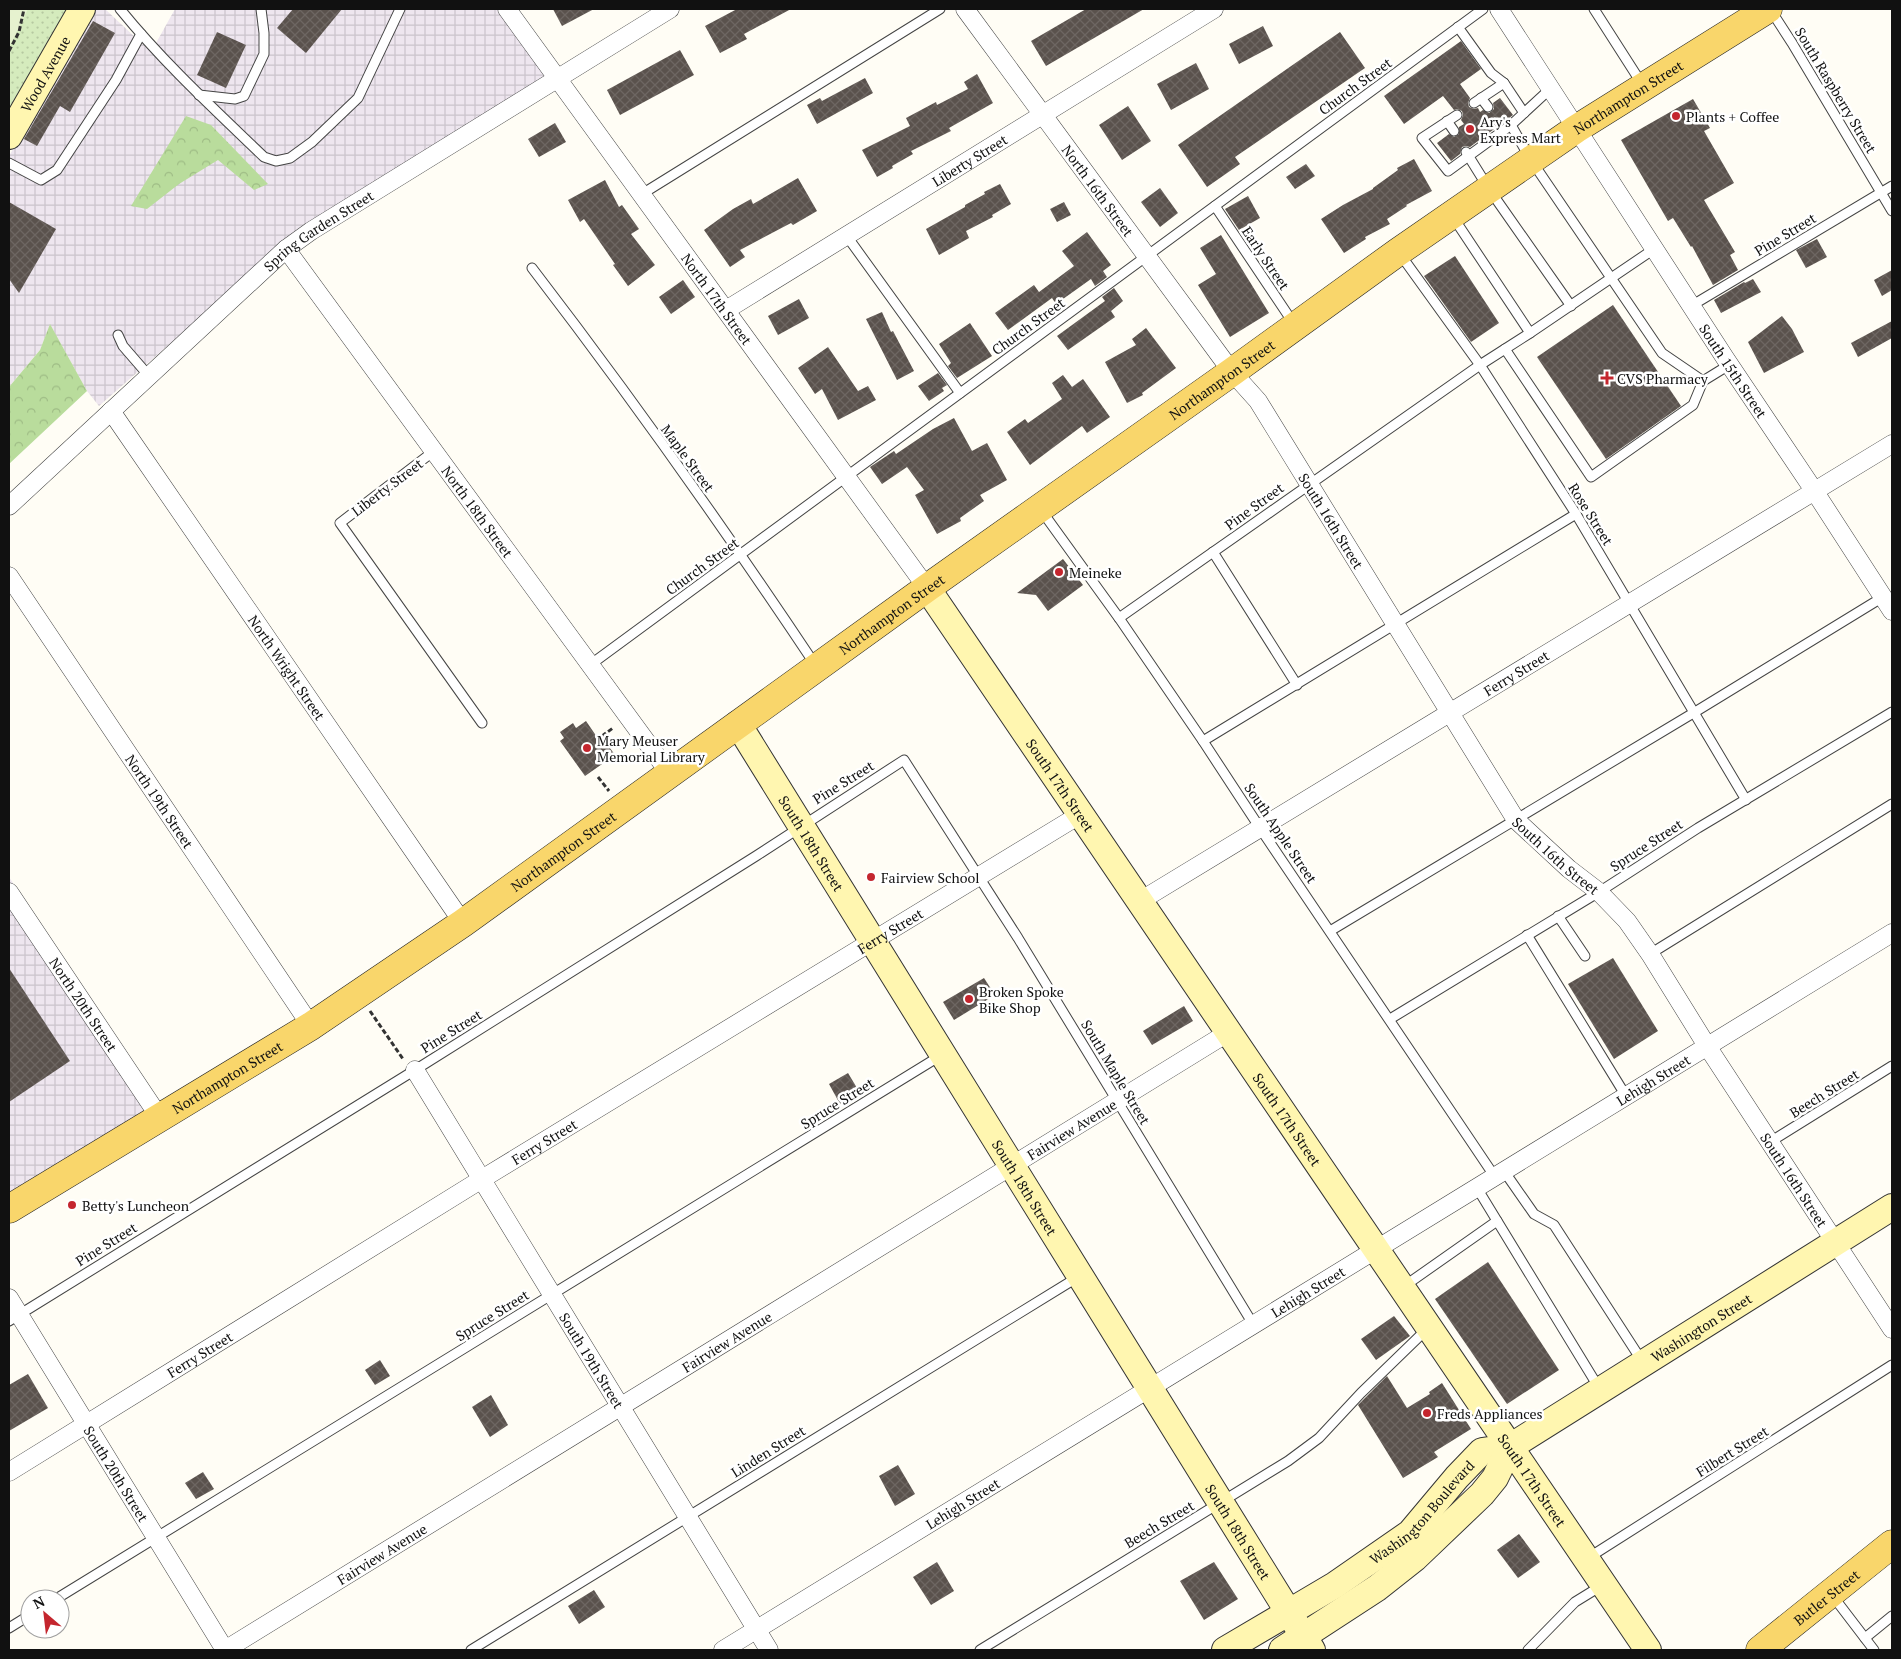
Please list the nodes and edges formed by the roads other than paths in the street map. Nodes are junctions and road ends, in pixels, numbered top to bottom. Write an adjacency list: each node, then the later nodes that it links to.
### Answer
1 (82, 9): 29 (street, Wood Avenue)
2 (120, 9): 15 (lane)
3 (261, 9): 20 (lane)
4 (400, 9): 20 (lane)
5 (507, 9): 16 (street, North 17th Street)
6 (670, 9): 16 (street, Spring Garden Street)
7 (940, 9): 36 (lane)
8 (965, 9): 23 (street, North 16th Street)
9 (1214, 9): 23 (street, Liberty Street)
10 (1483, 9): 14 (lane, Church Street)
11 (1499, 9): 19 (street, South 15th Street)
12 (1594, 9): 18 (lane)
13 (1769, 9): 18 (main road, Northampton Street); 35 (lane, South Raspberry Street)
14 (1458, 27): 17 (lane); 37 (lane, Church Street)
15 (141, 34): 20 (lane); 32 (lane)
16 (558, 78): 36 (street, North 17th Street); 41 (street, Spring Garden Street)
17 (1504, 83): 21 (lane); 22 (lane)
18 (1644, 86): 27 (main road, Northampton Street)
19 (1550, 90): 22 (lane); 27 (street, South 15th Street)
20 (199, 95)
21 (1488, 107)
22 (1524, 113): 26 (lane)
23 (1042, 114): 40 (street, Liberty Street); 44 (street, North 16th Street)
24 (1457, 114): 25 (lane)
25 (1447, 121): 28 (lane); 30 (lane)
26 (1506, 127): 30 (lane); 31 (lane)
27 (1576, 129): 31 (main road, Northampton Street); 42 (street, South 15th Street)
28 (1454, 131)
29 (9, 136)
30 (1468, 154): 34 (lane)
31 (1531, 160): 34 (main road, Northampton Street); 46 (lane)
32 (9, 164)
33 (1892, 186): 35 (lane, Pine Street)
34 (1489, 189): 39 (main road, Northampton Street); 47 (lane)
35 (1881, 193): 38 (lane, South Raspberry Street); 48 (lane, Pine Street)
36 (642, 194): 49 (street, North 17th Street)
37 (1215, 206): 44 (lane, Church Street); 50 (lane, Early Street)
38 (1892, 211)
39 (1452, 215): 43 (main road, Northampton Street); 52 (lane)
40 (846, 235): 49 (street, Liberty Street); 59 (lane)
41 (286, 249): 57 (street, Spring Garden Street); 62 (street, North 18th Street)
42 (1654, 249): 46 (lane, Pine Street); 48 (street, South 15th Street)
43 (1398, 252): 50 (main road, Northampton Street); 54 (lane, Rose Street)
44 (1147, 256): 56 (street, North 16th Street); 59 (lane, Church Street)
45 (532, 268): 70 (lane, Maple Street)
46 (1612, 278): 47 (lane, Pine Street); 58 (lane)
47 (1571, 306): 52 (lane, Pine Street)
48 (1691, 306): 55 (street, South 15th Street)
49 (726, 310): 63 (street, North 17th Street)
50 (1295, 326): 56 (main road, Northampton Street)
51 (118, 334): 57 (lane)
52 (1530, 334): 53 (lane, Pine Street)
53 (1505, 349): 54 (lane, Pine Street); 58 (lane)
54 (1480, 365): 64 (lane, Pine Street); 68 (lane, Rose Street)
55 (1729, 365): 58 (lane); 65 (street, South 15th Street)
56 (1232, 372): 64 (street, South 16th Street); 67 (main road, Northampton Street)
57 (149, 376): 60 (street, Spring Garden Street)
58 (1703, 382)
59 (960, 393): 63 (lane, Church Street)
60 (111, 411): 66 (street, Spring Garden Street); 99 (street, North Wright Street)
61 (1892, 444): 65 (street, Ferry Street)
62 (434, 451): 77 (street, North 18th Street); 83 (lane, Liberty Street)
63 (847, 477): 70 (lane, Church Street); 72 (street, North 17th Street)
64 (1309, 483): 69 (lane, Pine Street); 76 (street, South 16th Street)
65 (1815, 492): 73 (street, Ferry Street); 74 (street, South 15th Street)
66 (9, 506)
67 (1040, 508): 72 (main road, Northampton Street); 75 (lane, South Apple Street)
68 (1576, 514): 73 (lane, Rose Street); 76 (lane)
69 (1213, 552): 75 (lane, Pine Street); 79 (lane)
70 (741, 554): 77 (lane, Church Street); 78 (lane, Maple Street)
71 (9, 576): 107 (street, North 19th Street)
72 (928, 588): 78 (main road, Northampton Street); 90 (street, South 17th Street)
73 (1630, 604): 80 (street, Ferry Street); 81 (lane, Rose Street)
74 (1888, 604): 81 (lane)
75 (1119, 618): 85 (lane, South Apple Street)
76 (1396, 625): 79 (lane); 80 (street, South 16th Street)
77 (590, 665): 87 (street, North 18th Street)
78 (817, 669): 84 (main road, Northampton Street)
79 (1297, 685): 85 (lane)
80 (1450, 712): 91 (street, South 16th Street); 93 (street, Ferry Street)
81 (1695, 712): 88 (lane, Rose Street); 91 (lane)
82 (1892, 712): 88 (lane, Spruce Street)
83 (482, 723)
84 (738, 724): 87 (main road, Northampton Street); 92 (street, South 18th Street)
85 (1203, 741): 93 (lane, South Apple Street)
86 (904, 760): 92 (lane, Pine Street); 94 (lane, South Maple Street)
87 (670, 774): 99 (main road, Northampton Street)
88 (1746, 800): 96 (lane, Spruce Street)
89 (1892, 804): 104 (lane)
90 (1081, 814): 94 (street, Ferry Street); 97 (street, South 17th Street)
91 (1516, 820): 96 (street, South 16th Street); 100 (lane)
92 (801, 826): 103 (street, South 18th Street); 112 (lane, Pine Street)
93 (1260, 828): 97 (street, Ferry Street); 100 (lane, South Apple Street)
94 (979, 876): 103 (street, Ferry Street); 114 (lane, South Maple Street)
95 (9, 892): 115 (street, North 20th Street)
96 (1599, 892): 98 (lane, Spruce Street); 104 (street, South 16th Street)
97 (1140, 901): 108 (street, South 17th Street)
98 (1558, 916): 102 (lane, Spruce Street); 105 (lane)
99 (463, 924): 107 (main road, Northampton Street)
100 (1330, 931): 106 (lane, South Apple Street)
101 (1892, 933): 109 (street, Lehigh Street)
102 (1527, 935): 106 (lane, Spruce Street); 113 (lane)
103 (872, 942): 110 (street, South 18th Street); 119 (street, Ferry Street)
104 (1650, 954): 109 (street, South 16th Street)
105 (1585, 956)
106 (1390, 1019): 118 (lane, South Apple Street)
107 (311, 1026): 115 (main road, Northampton Street)
108 (1229, 1032): 114 (street, Fairview Avenue); 125 (street, South 17th Street)
109 (1707, 1046): 113 (street, Lehigh Street); 116 (street, South 16th Street)
110 (942, 1054): 117 (street, South 18th Street); 128 (lane, Spruce Street)
111 (1892, 1066): 116 (lane, Beech Street)
112 (415, 1070): 119 (street, South 19th Street); 130 (lane, Pine Street)
113 (1626, 1096): 118 (street, Lehigh Street)
114 (1117, 1101): 117 (street, Fairview Avenue); 131 (lane, South Maple Street)
115 (160, 1118): 122 (main road, Northampton Street)
116 (1770, 1142): 124 (street, South 16th Street)
117 (1012, 1166): 126 (street, South 18th Street); 138 (street, Fairview Avenue)
118 (1500, 1174): 120 (street, Lehigh Street); 134 (lane, South Apple Street)
119 (482, 1179): 128 (street, South 19th Street); 139 (street, Ferry Street)
120 (1476, 1188): 123 (lane); 125 (street, Lehigh Street)
121 (1892, 1208): 124 (street, Washington Street)
122 (9, 1209)
123 (1497, 1221): 127 (lane); 137 (lane)
124 (1836, 1242): 133 (street, South 16th Street); 134 (street, Washington Street)
125 (1376, 1250): 127 (street, South 17th Street); 131 (street, Lehigh Street)
126 (1080, 1275): 136 (street, South 18th Street); 143 (lane, Linden Street)
127 (1402, 1287): 132 (street, South 17th Street)
128 (552, 1294): 138 (street, South 19th Street); 144 (lane, Spruce Street)
129 (9, 1298): 130 (street, South 20th Street)
130 (14, 1318): 139 (street, South 20th Street)
131 (1253, 1324): 136 (street, Lehigh Street)
132 (1429, 1327): 140 (street, South 17th Street); 142 (lane, Beech Street)
133 (1892, 1329)
134 (1643, 1363): 137 (street, Washington Street)
135 (1892, 1365): 146 (lane, Filbert Street)
136 (1149, 1387): 142 (street, South 18th Street); 154 (street, Lehigh Street)
137 (1600, 1390): 140 (street, Washington Street)
138 (620, 1407): 143 (street, South 19th Street); 157 (street, Fairview Avenue)
139 (86, 1423): 141 (street, Ferry Street); 144 (street, South 20th Street)
140 (1510, 1447): 146 (street, South 17th Street); 150 (street, Washington Boulevard); 156 (street, Washington Boulevard)
141 (9, 1472)
142 (1221, 1502): 150 (street, South 18th Street); 161 (lane, Beech Street)
143 (687, 1517): 154 (street, South 19th Street); 158 (lane, Linden Street)
144 (156, 1538): 148 (lane, Spruce Street); 157 (street, South 20th Street)
145 (1892, 1544): 149 (main road, Butler Street)
146 (1586, 1559): 147 (street, South 17th Street)
147 (1603, 1584): 164 (lane); 165 (street, South 17th Street)
148 (70, 1590)
149 (1831, 1594): 155 (lane); 166 (main road, Butler Street)
150 (1288, 1612): 156 (street, South 18th Street); 162 (street, Washington Boulevard)
151 (1892, 1616): 155 (lane)
152 (20, 1621): 153 (lane)
153 (9, 1628)
154 (756, 1630): 159 (street, Lehigh Street); 160 (street, South 19th Street)
155 (1865, 1638): 167 (lane)
156 (1308, 1644): 163 (street, Washington Boulevard)
157 (225, 1650)
158 (471, 1650)
159 (723, 1650)
160 (768, 1650)
161 (980, 1650)
162 (1225, 1650)
163 (1282, 1650)
164 (1528, 1650)
165 (1648, 1650)
166 (1760, 1650)
167 (1874, 1650)

